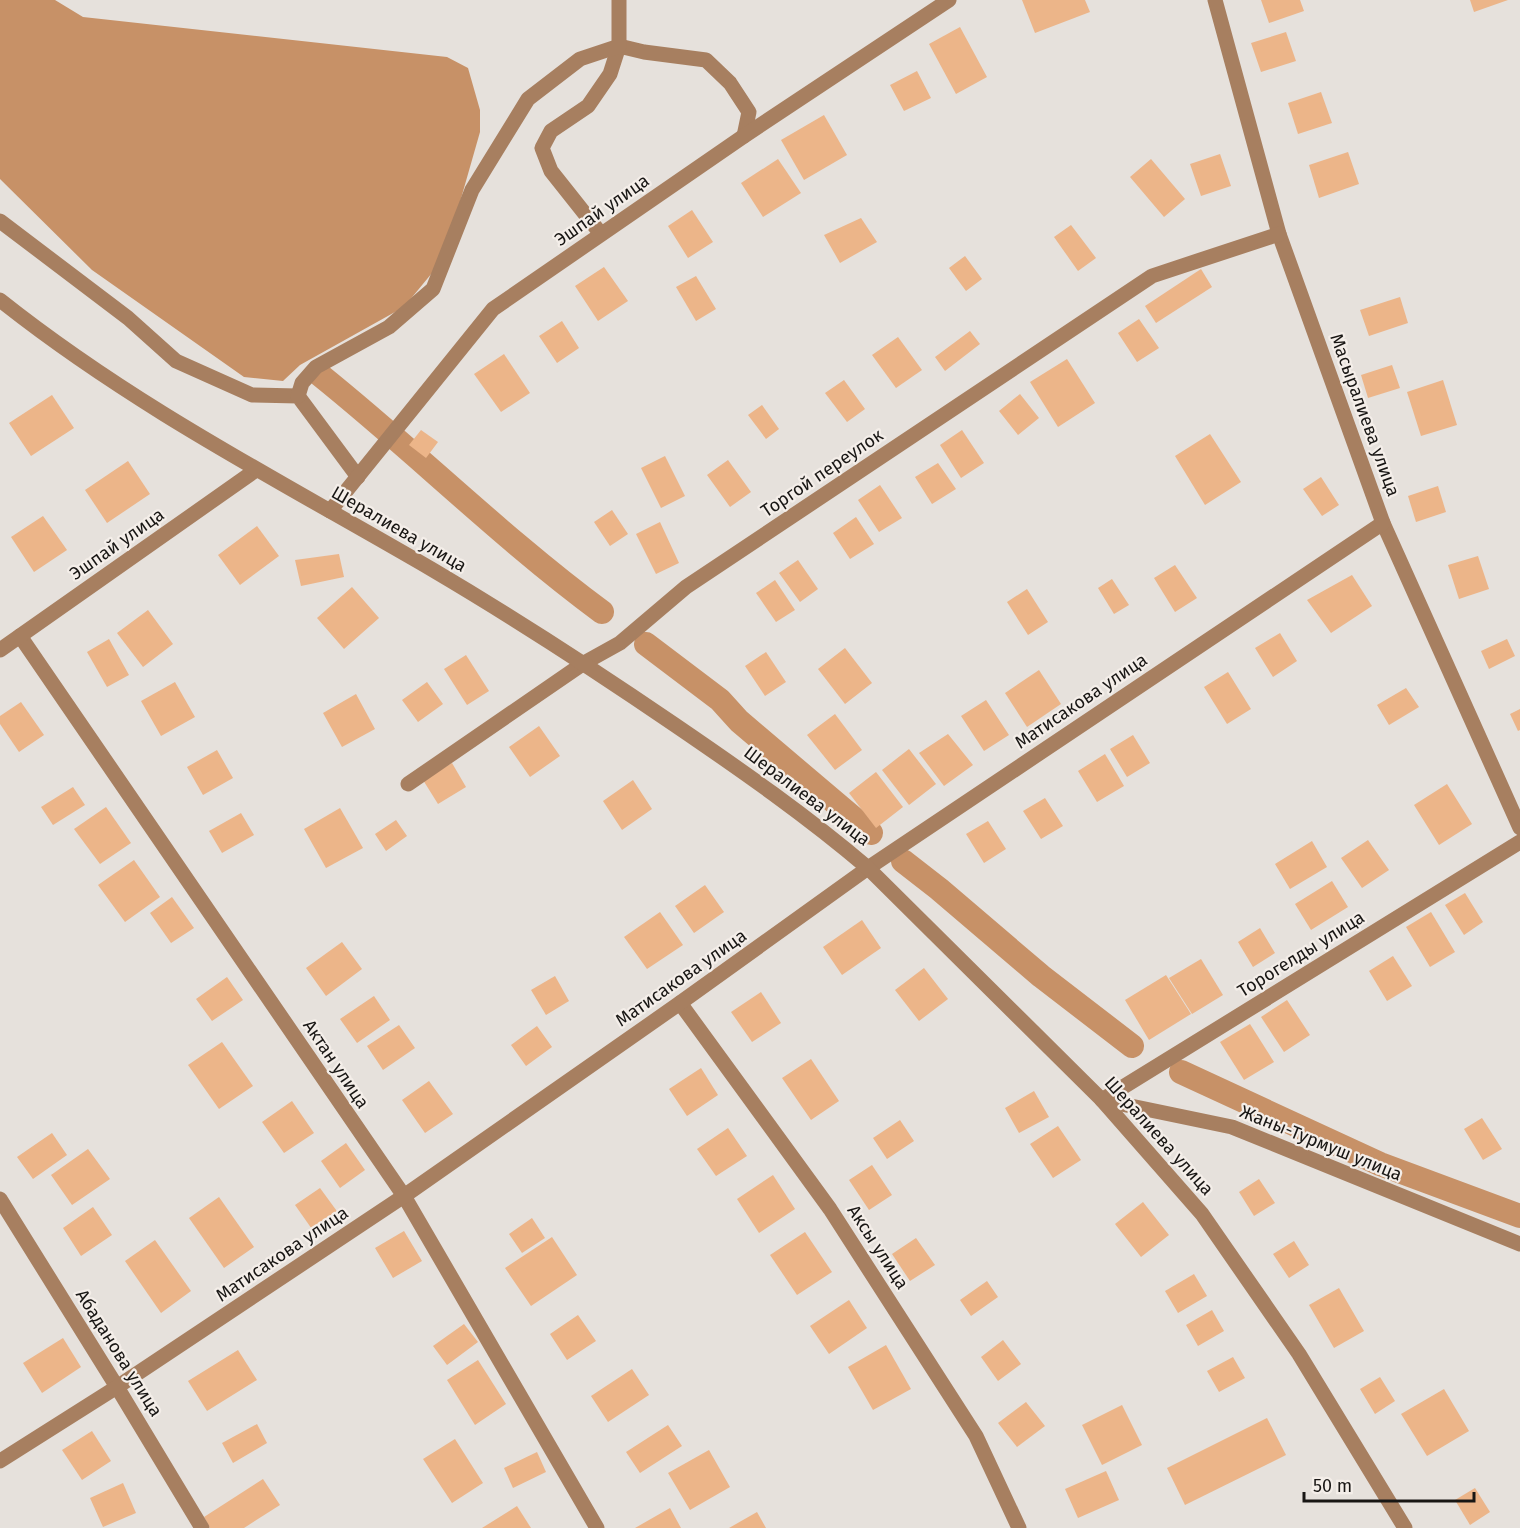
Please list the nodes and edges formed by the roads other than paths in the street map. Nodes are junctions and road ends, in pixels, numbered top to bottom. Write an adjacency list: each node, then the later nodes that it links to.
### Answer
1 (619, 0): 4 (street)
2 (949, 0): 5 (street, Эшпай улица)
3 (1215, 0): 8 (street, Масыралиева улица)
4 (619, 46): 5 (street); 7 (street); 10 (street)
5 (744, 136): 7 (street, Эшпай улица)
6 (0, 221): 10 (street)
7 (602, 234): 12 (street, Эшпай улица)
8 (1279, 234): 14 (street, Масыралиева улица); 17 (street, Торгой переулок)
9 (0, 300): 11 (street, Шералиева улица)
10 (298, 396): 12 (street)
11 (256, 470): 13 (street, Шералиева улица); 15 (street, Эшпай улица)
12 (357, 477): 13 (street, Эшпай улица)
13 (330, 511): 17 (street, Шералиева улица)
14 (1383, 523): 19 (street, Масыралиева улица); 21 (street, Матисакова улица)
15 (20, 636): 16 (street, Эшпай улица); 24 (street, Актан улица)
16 (0, 650)
17 (584, 663): 18 (street, Торгой переулок); 21 (street, Шералиева улица)
18 (408, 784)
19 (1520, 828)
20 (1520, 842): 23 (street, Торогелды улица)
21 (868, 868): 22 (street, Матисакова улица); 23 (street, Шералиева улица)
22 (680, 1003): 24 (street, Матисакова улица); 31 (street, Аксы улица)
23 (1102, 1100): 26 (street, Жаны-Турмуш улица); 32 (street, Шералиева улица)
24 (404, 1196): 27 (street, Матисакова улица); 30 (street, Актан улица)
25 (0, 1199): 27 (street, Абаданова улица)
26 (1520, 1244)
27 (117, 1387): 28 (street, Матисакова улица); 29 (street, Абаданова улица)
28 (0, 1461)
29 (202, 1528)
30 (597, 1528)
31 (1019, 1528)
32 (1405, 1528)

